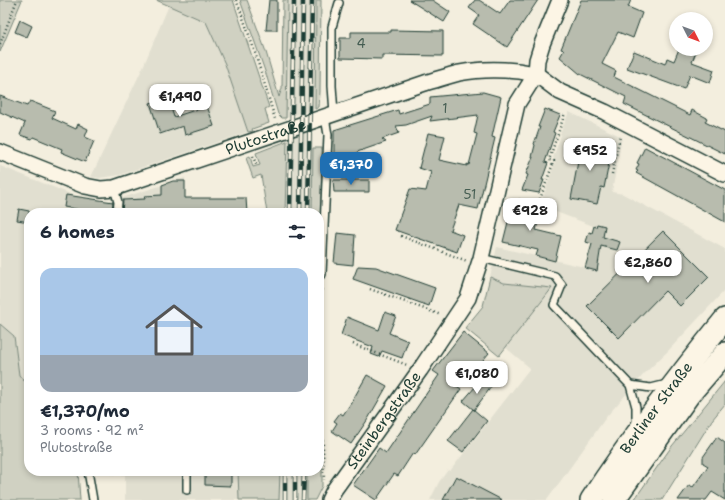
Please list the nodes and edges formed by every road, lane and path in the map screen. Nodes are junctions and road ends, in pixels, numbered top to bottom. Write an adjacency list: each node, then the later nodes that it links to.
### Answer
1 (17, 0): 5 (path)
2 (236, 0): 10 (path)
3 (560, 0): 6 (street)
4 (339, 3): 8 (lane)
5 (0, 44)
6 (536, 74): 8 (street, Plutostraße); 9 (street); 21 (street, Steinbergstraße)
7 (565, 113): 17 (path)
8 (330, 115): 10 (street, Plutostraße); 19 (lane)
9 (622, 121): 14 (path); 15 (street)
10 (280, 133): 16 (street, Plutostraße)
11 (0, 152): 16 (street, Plutostraße)
12 (252, 154): 13 (path)
13 (257, 167)
14 (612, 174)
15 (725, 174)
16 (114, 188): 18 (lane)
17 (540, 200)
18 (117, 208)
19 (324, 228)
20 (402, 236): 21 (path)
21 (480, 262): 24 (street, Steinbergstraße); 29 (lane)
22 (370, 289): 24 (path)
23 (725, 318): 28 (main road, Berliner Straße)
24 (454, 320): 27 (street, Steinbergstraße)
25 (353, 344): 27 (path)
26 (725, 353): 38 (main road, Berliner Straße)
27 (420, 370): 35 (street, Steinbergstraße)
28 (673, 382): 29 (lane); 30 (main road, Berliner Straße)
29 (630, 385): 30 (lane)
30 (636, 433): 37 (main road, Berliner Straße)
31 (89, 476): 36 (lane)
32 (188, 476): 34 (lane)
33 (324, 476): 35 (path)
34 (187, 490)
35 (331, 495)
36 (93, 500)
37 (591, 500)
38 (614, 500)

